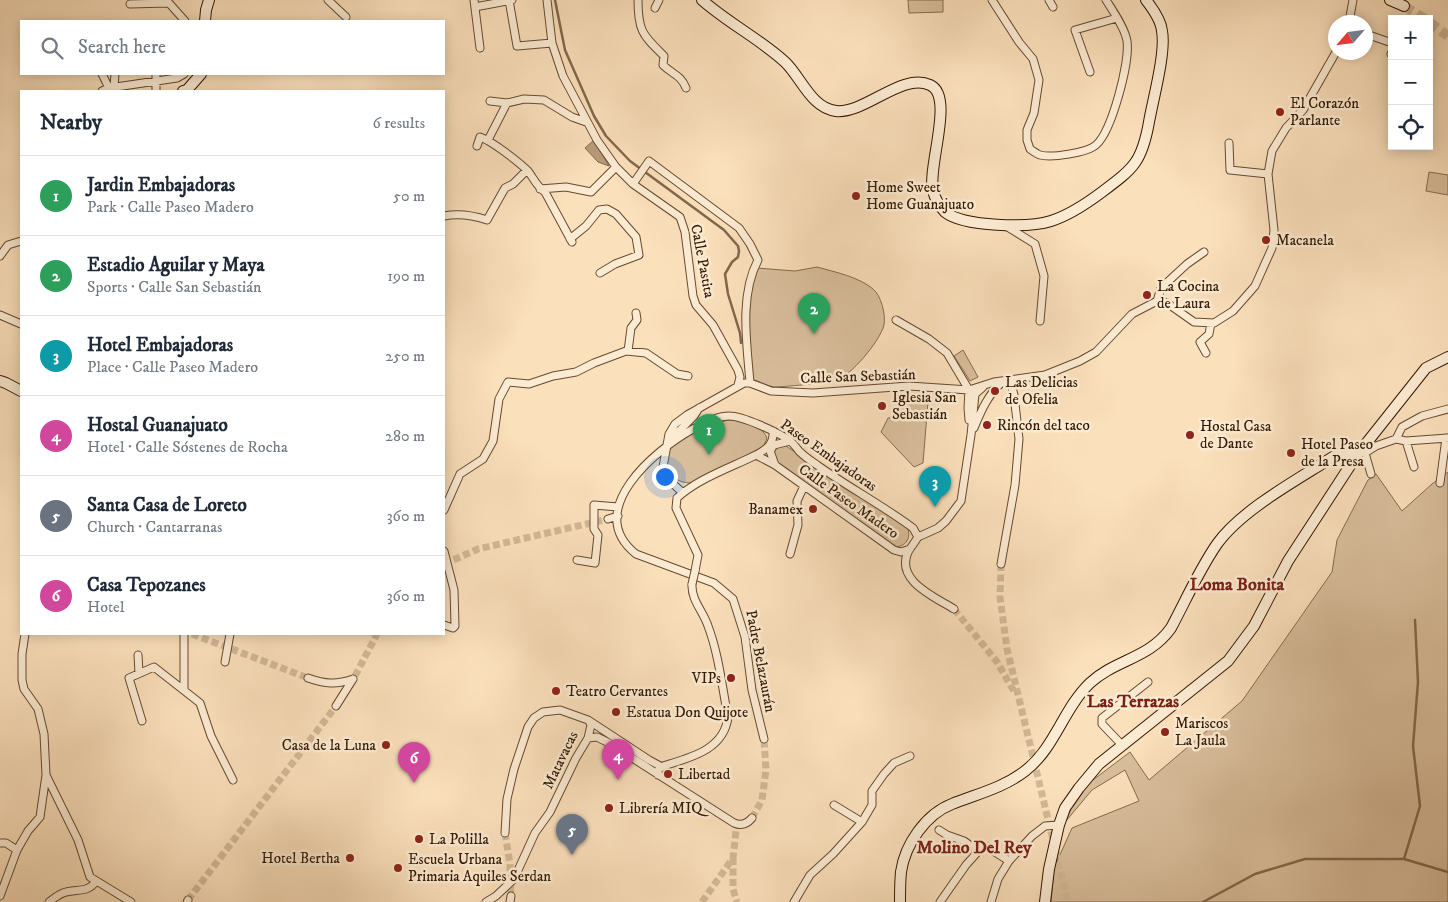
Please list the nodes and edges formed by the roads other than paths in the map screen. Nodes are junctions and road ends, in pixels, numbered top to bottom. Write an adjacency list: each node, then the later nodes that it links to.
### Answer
1 (209, 0): 21 (street)
2 (328, 0): 18 (street)
3 (510, 0): 13 (street); 24 (street)
4 (547, 0): 24 (street, Calle Pastita)
5 (638, 0): 34 (street)
6 (659, 0): 16 (street)
7 (702, 0): 50 (street)
8 (992, 0): 19 (street)
9 (1106, 0): 19 (street)
10 (1146, 0): 50 (street)
11 (1353, 0): 17 (street)
12 (1390, 0): 15 (street)
13 (474, 3): 25 (street)
14 (130, 4): 20 (street)
15 (1404, 6)
16 (655, 8)
17 (1350, 15)
18 (346, 17)
19 (1117, 18): 27 (street)
20 (183, 20)
21 (205, 20)
22 (1373, 36): 23 (street)
23 (1388, 42)
24 (552, 43): 40 (street, Calle Pastita)
25 (480, 48)
26 (1331, 60): 46 (street)
27 (1090, 72)
28 (102, 75): 35 (street)
29 (114, 75): 35 (street)
30 (156, 75): 33 (street)
31 (182, 75): 33 (street)
32 (200, 75): 37 (street)
33 (156, 82): 35 (street); 36 (street)
34 (686, 88)
35 (106, 90)
36 (156, 90)
37 (184, 90)
38 (490, 100): 39 (street)
39 (507, 103): 40 (street); 41 (street)
40 (586, 122): 44 (street, Calle Pastita)
41 (488, 140): 43 (street); 45 (street)
42 (1229, 143): 46 (street)
43 (477, 146)
44 (616, 168): 47 (street, Calle Pastita); 48 (street)
45 (527, 170): 48 (street); 49 (street)
46 (1268, 174): 60 (street)
47 (633, 184): 69 (street); 70 (street, Calle Pastita)
48 (540, 189): 54 (street)
49 (445, 216)
50 (1005, 225): 59 (street)
51 (20, 241): 53 (street)
52 (1204, 252): 55 (street)
53 (0, 256)
54 (600, 273)
55 (1157, 301): 60 (street); 66 (street)
56 (636, 312): 62 (street)
57 (0, 315): 61 (street)
58 (896, 320): 71 (street)
59 (1040, 321)
60 (1211, 323): 63 (street)
61 (20, 324)
62 (628, 351): 65 (street); 91 (street)
63 (1206, 353)
64 (1448, 357): 81 (street)
65 (688, 376)
66 (1007, 380): 68 (street); 75 (street, Calle Paseo Madero); 99 (street)
67 (0, 381): 72 (street)
68 (992, 382): 71 (street); 75 (street, Calle Paseo Madero)
69 (750, 383): 70 (street); 71 (street, Calle San Sebastián)
70 (738, 385): 80 (street)
71 (968, 390): 75 (street, Calle Paseo Madero)
72 (20, 391)
73 (1448, 409): 77 (street)
74 (773, 431): 78 (street, Paseo Embajadoras); 80 (street, Paseo Embajadoras); 82 (street)
75 (972, 435): 94 (street, Calle Paseo Madero)
76 (1447, 438): 79 (street); 87 (street)
77 (1396, 439): 79 (street); 81 (street)
78 (790, 441): 84 (street); 94 (street, Paseo Embajadoras)
79 (1406, 441): 85 (street)
80 (667, 445): 83 (street, Paseo Embajadoras); 89 (street)
81 (1360, 453): 86 (street); 116 (street); 138 (street)
82 (756, 455): 84 (street, Calle Paseo Madero); 89 (street)
83 (651, 459): 89 (street); 90 (street, Padre Belazaurán)
84 (775, 466): 88 (street, Calle Paseo Madero)
85 (1414, 466)
86 (1372, 474)
87 (1440, 483)
88 (804, 486): 95 (street, Calle Paseo Madero); 96 (street)
89 (680, 496): 118 (street, bridge)
90 (618, 507): 92 (street, Padre Belazaurán); 98 (street)
91 (445, 508)
92 (618, 516): 93 (street); 115 (street, Padre Belazaurán)
93 (608, 519)
94 (918, 537): 95 (street)
95 (910, 549): 100 (street)
96 (790, 554)
97 (445, 555): 101 (street)
98 (577, 560)
99 (1001, 564)
100 (954, 609)
101 (445, 625)
102 (25, 635): 119 (street)
103 (184, 635): 110 (street)
104 (230, 635): 106 (street)
105 (138, 655): 107 (street)
106 (226, 662)
107 (139, 673): 110 (street); 113 (street)
108 (308, 678): 111 (street)
109 (1148, 682): 116 (street)
110 (184, 689): 121 (street)
111 (336, 706)
112 (589, 720): 114 (street, Matavacas); 118 (street); 127 (street)
113 (142, 721)
114 (588, 738): 120 (street); 136 (street, Matavacas)
115 (764, 740)
116 (1122, 745): 125 (street)
117 (910, 756): 124 (street)
118 (662, 766): 120 (street)
119 (46, 775): 129 (street); 132 (street)
120 (658, 775): 123 (street)
121 (233, 780)
122 (834, 805): 124 (street)
123 (752, 818)
124 (862, 822): 137 (street)
125 (1059, 825): 131 (street); 141 (street)
126 (939, 830): 130 (street)
127 (505, 833)
128 (0, 844): 129 (street)
129 (16, 850): 133 (street)
130 (978, 851): 131 (street); 139 (street)
131 (1009, 861): 140 (street)
132 (96, 881): 134 (street); 135 (street)
133 (0, 896)
134 (49, 902)
135 (131, 902)
136 (486, 902)
137 (794, 902)
138 (900, 902)
139 (940, 902)
140 (990, 902)
141 (1046, 902)

